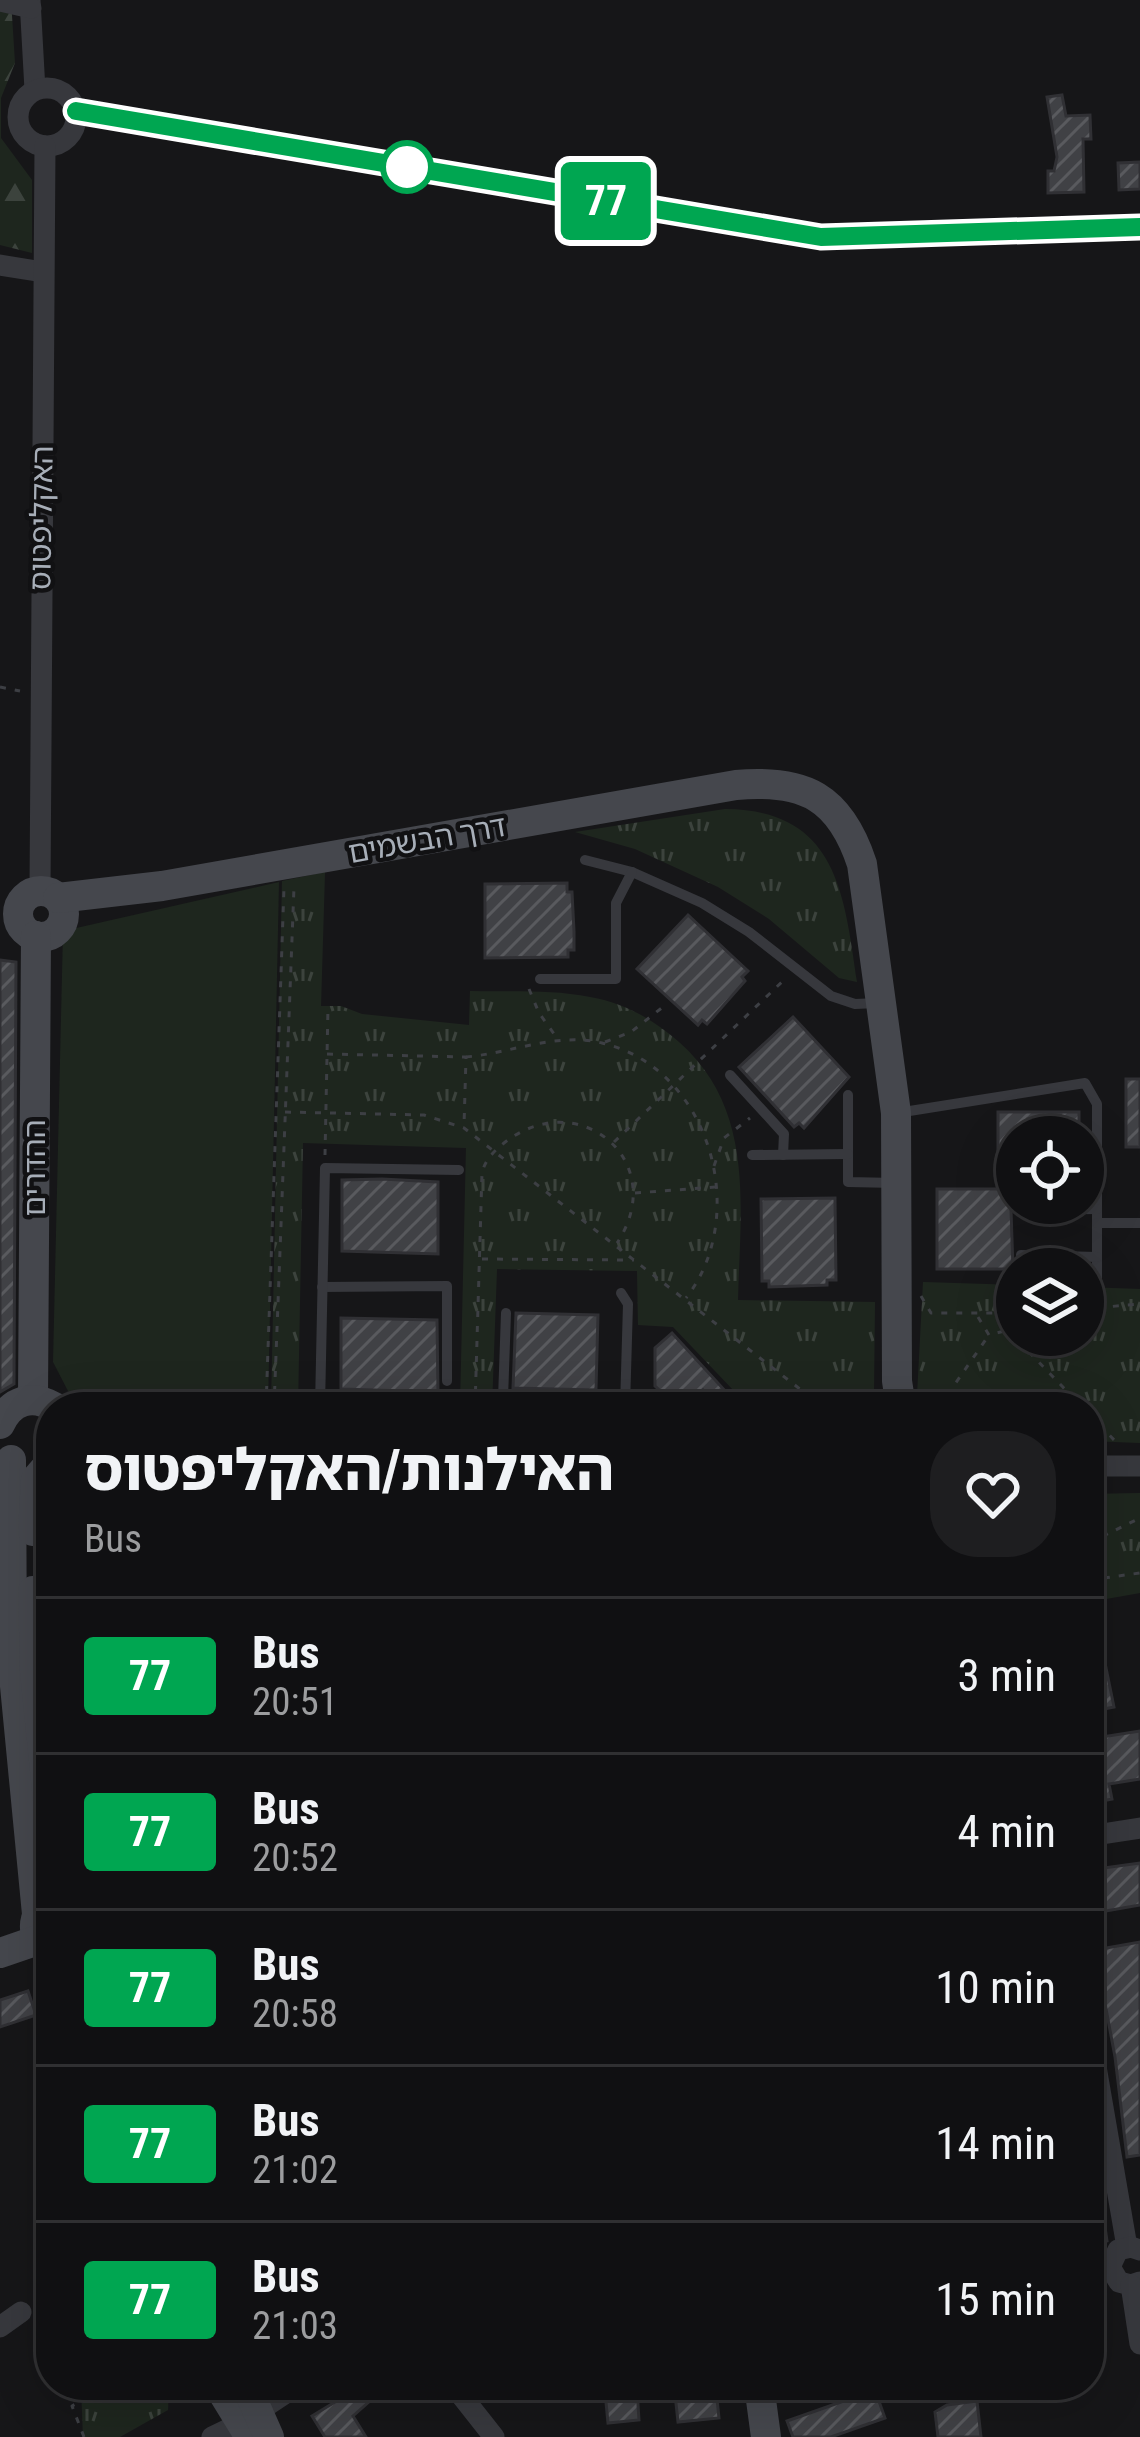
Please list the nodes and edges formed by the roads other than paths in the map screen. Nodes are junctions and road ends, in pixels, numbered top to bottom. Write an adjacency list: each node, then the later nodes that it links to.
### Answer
1 (0, 1): 2 (street)
2 (31, 4): 3 (street)
3 (35, 90): 4 (street); 5 (street)
4 (76, 111): 5 (street); 6 (street)
5 (45, 146): 8 (street, האקליפטוס)
6 (1140, 227)
7 (0, 265): 8 (street)
8 (44, 272): 11 (street, האקליפטוס)
9 (585, 860): 10 (lane)
10 (632, 872): 12 (lane); 13 (lane)
11 (30, 912): 13 (street, דרך הבשמים); 29 (street, ההדרים)
12 (540, 979)
13 (882, 1002): 16 (street, דרך הבשמים)
14 (730, 1075): 20 (lane)
15 (848, 1095): 18 (lane)
16 (896, 1113): 17 (lane); 22 (street, דרך הבשמים)
17 (1097, 1116)
18 (848, 1154): 20 (lane); 22 (lane)
19 (752, 1155): 20 (lane)
20 (783, 1155)
21 (459, 1170): 25 (lane)
22 (899, 1183): 33 (street, דרך הבשמים)
23 (1104, 1217): 24 (lane)
24 (1140, 1223)
25 (322, 1287): 28 (lane); 30 (lane)
26 (621, 1293): 32 (lane)
27 (506, 1313): 31 (lane)
28 (447, 1381)
29 (44, 1392)
30 (320, 1392)
31 (503, 1392)
32 (625, 1392)
33 (896, 1392)
34 (36, 1404): 35 (street)
35 (3, 1439): 36 (street); 40 (street)
36 (36, 1465)
37 (1104, 1466): 38 (street)
38 (1140, 1466)
39 (36, 1484): 41 (street)
40 (6, 1632): 44 (street)
41 (36, 1666)
42 (1140, 1828): 43 (street)
43 (1104, 1834)
44 (36, 1871)
45 (36, 1940): 46 (street)
46 (0, 1954)
47 (1104, 2100): 48 (street)
48 (1134, 2248): 49 (street)
49 (1104, 2265)
50 (1104, 2273): 51 (street)
51 (1136, 2284): 54 (street)
52 (21, 2312): 53 (street)
53 (0, 2327)
54 (1140, 2344)
55 (277, 2400): 58 (street)
56 (465, 2400): 59 (street)
57 (761, 2400): 60 (street)
58 (246, 2422)
59 (494, 2437)
60 (766, 2437)

